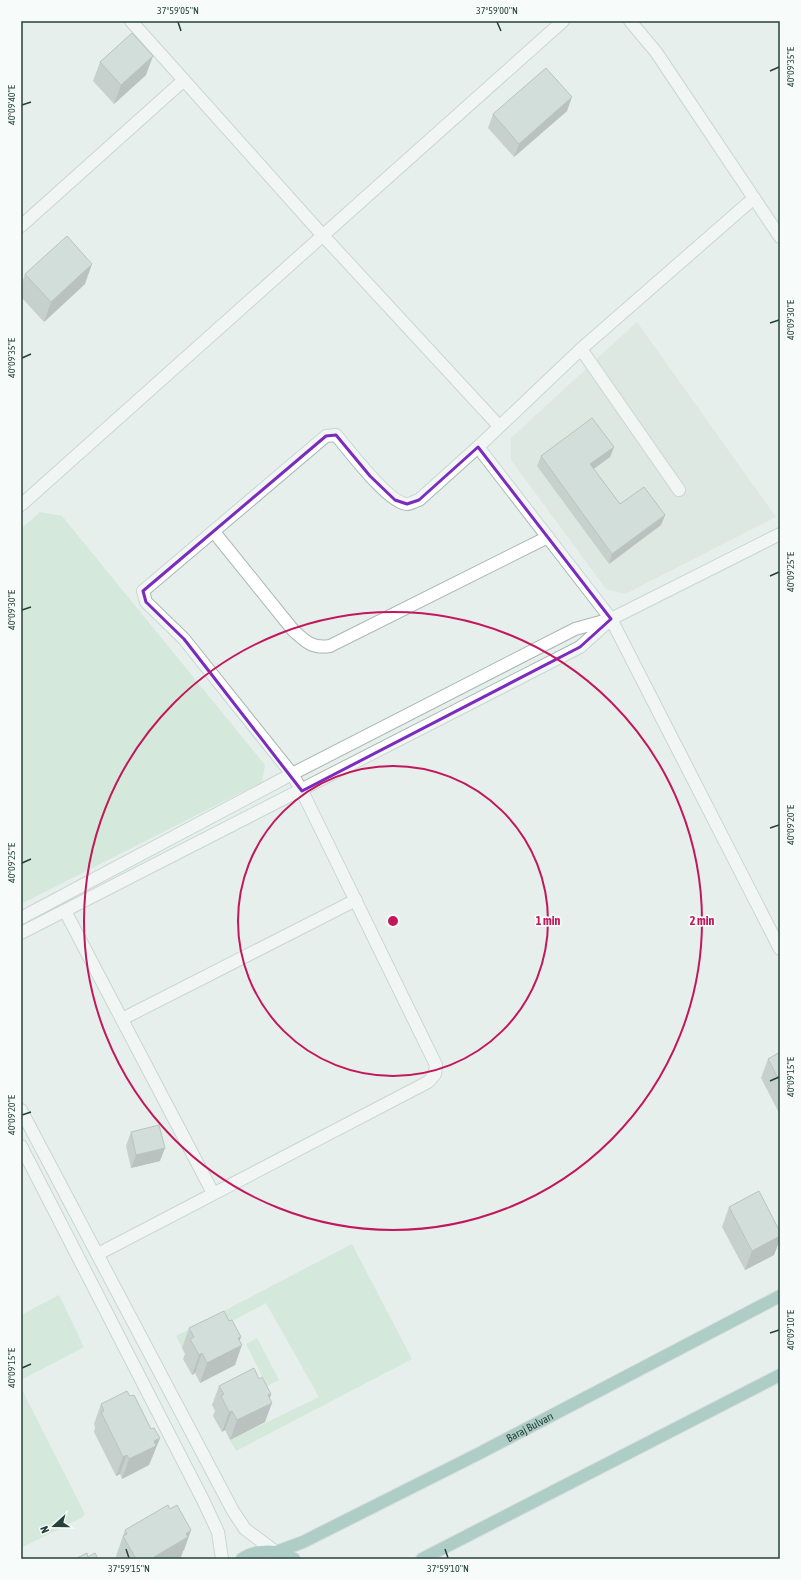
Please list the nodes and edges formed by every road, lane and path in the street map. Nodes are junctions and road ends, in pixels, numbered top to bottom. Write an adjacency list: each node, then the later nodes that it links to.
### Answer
1 (131, 21): 4 (street)
2 (564, 21): 7 (street)
3 (630, 21): 5 (street)
4 (184, 80): 6 (street); 7 (street)
5 (754, 198): 8 (street); 9 (street)
6 (21, 226)
7 (324, 236): 10 (street); 13 (street)
8 (780, 237)
9 (581, 349): 10 (street); 12 (street)
10 (499, 426): 11 (street)
11 (478, 447): 14 (street); 16 (street)
12 (679, 490)
13 (21, 505)
14 (214, 532): 16 (street); 18 (street)
15 (780, 534): 17 (street)
16 (548, 537): 17 (street)
17 (611, 619): 18 (street); 19 (street); 24 (street)
18 (292, 774): 19 (street); 22 (street)
19 (302, 791): 20 (street); 21 (street)
20 (356, 900): 25 (street); 28 (street)
21 (65, 911): 23 (street); 25 (street)
22 (21, 918)
23 (21, 934)
24 (780, 949)
25 (122, 1019): 28 (street)
26 (21, 1110): 29 (street)
27 (21, 1146): 33 (street)
28 (213, 1193): 29 (street)
29 (98, 1254): 32 (street)
30 (780, 1296): 32 (main road, Baraj Bulvarı)
31 (780, 1375): 36 (main road)
32 (276, 1552): 34 (main road); 35 (main road)
33 (222, 1559)
34 (242, 1559)
35 (294, 1559)
36 (422, 1559)

